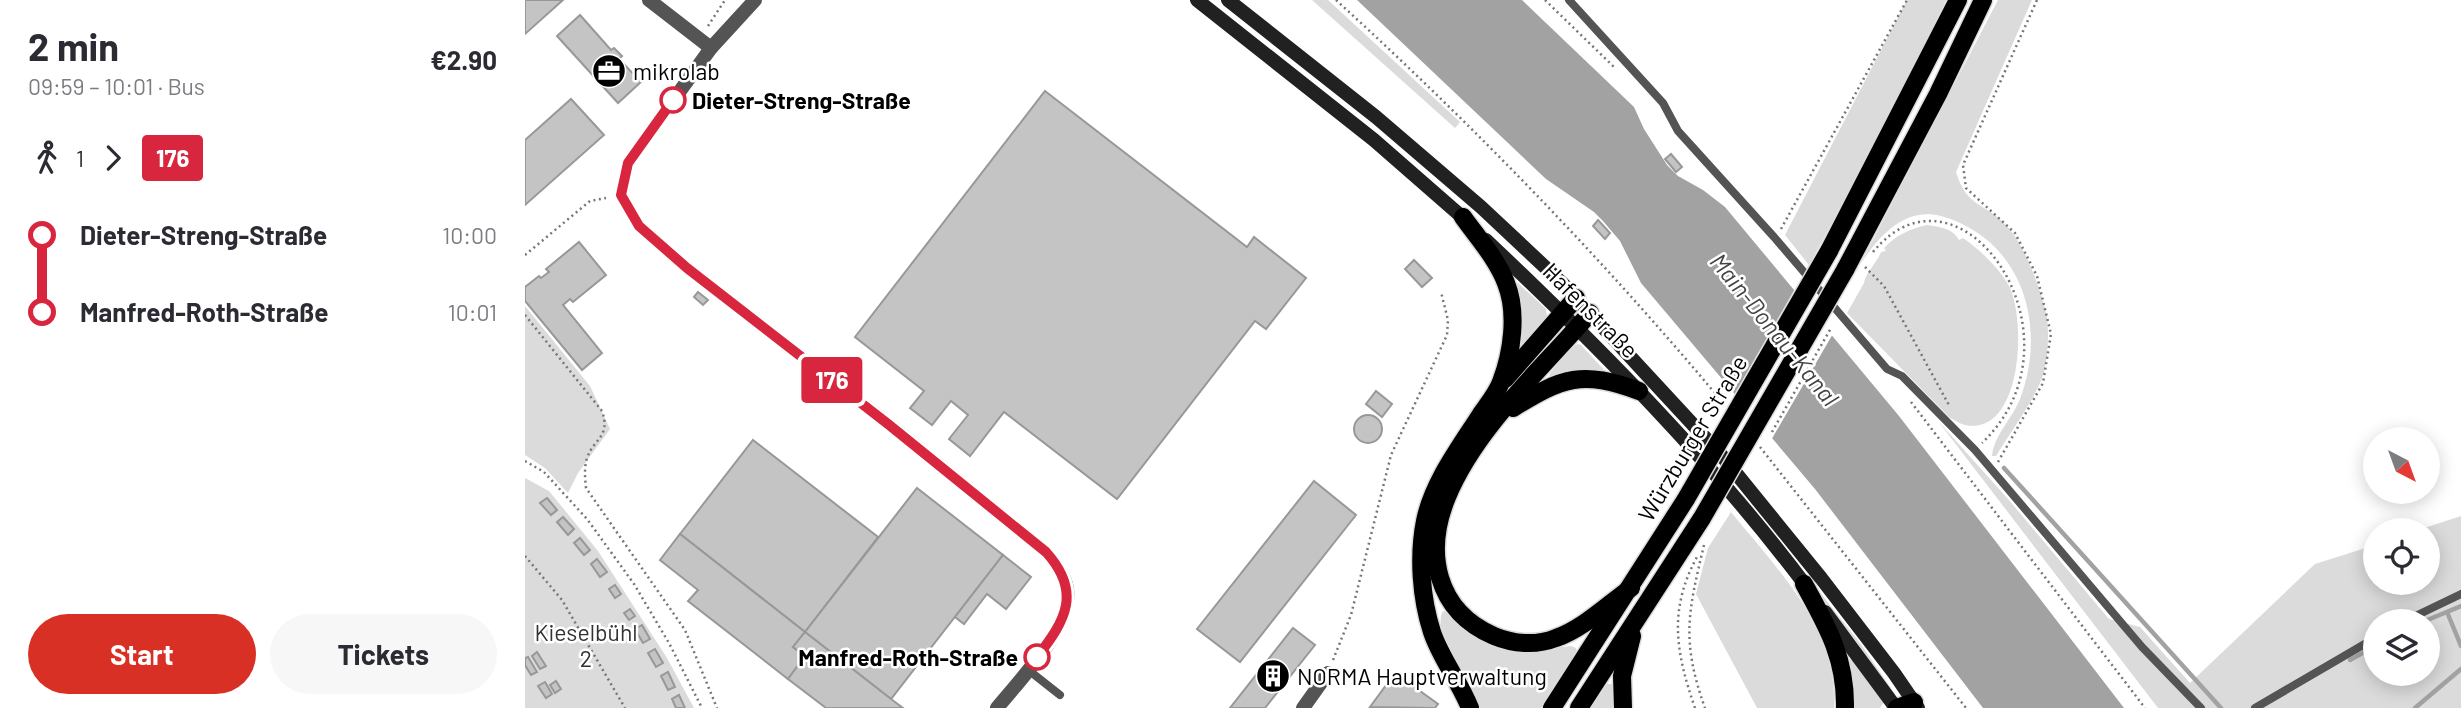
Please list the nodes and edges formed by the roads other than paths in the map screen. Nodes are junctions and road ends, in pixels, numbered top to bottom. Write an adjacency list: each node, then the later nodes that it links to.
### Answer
1 (649, 0): 8 (street)
2 (755, 0): 8 (street)
3 (1197, 0): 9 (main road, Hafenstraße)
4 (1228, 0): 10 (main road, Hafenstraße)
5 (1569, 0): 33 (lane)
6 (1958, 0): 17 (main road, Würzburger Straße, bridge)
7 (1983, 0): 20 (main road, Würzburger Straße, bridge)
8 (711, 48): 22 (street)
9 (1463, 217): 11 (main road, Hafenstraße); 13 (main road)
10 (1576, 298): 11 (main road); 12 (main road, Hafenstraße)
11 (1562, 311): 12 (main road, Hafenstraße); 13 (main road)
12 (1584, 320): 14 (main road, Hafenstraße); 15 (main road); 25 (main road, Hafenstraße)
13 (1501, 384): 28 (main road)
14 (1639, 391): 15 (main road); 16 (main road, Hafenstraße)
15 (1501, 415): 17 (main road)
16 (1804, 584): 25 (main road, Hafenstraße); 32 (main road)
17 (1631, 588): 29 (main road, Würzburger Straße)
18 (2461, 594): 19 (lane)
19 (2430, 609)
20 (1635, 622): 30 (main road, Würzburger Straße); 31 (main road)
21 (2363, 645): 34 (lane)
22 (1027, 669): 24 (lane); 26 (street)
23 (1328, 673): 27 (street)
24 (1060, 695)
25 (1906, 706)
26 (997, 708)
27 (1303, 708)
28 (1470, 708)
29 (1552, 708)
30 (1579, 708)
31 (1623, 708)
32 (1845, 708)
33 (2201, 708)
34 (2255, 708)

